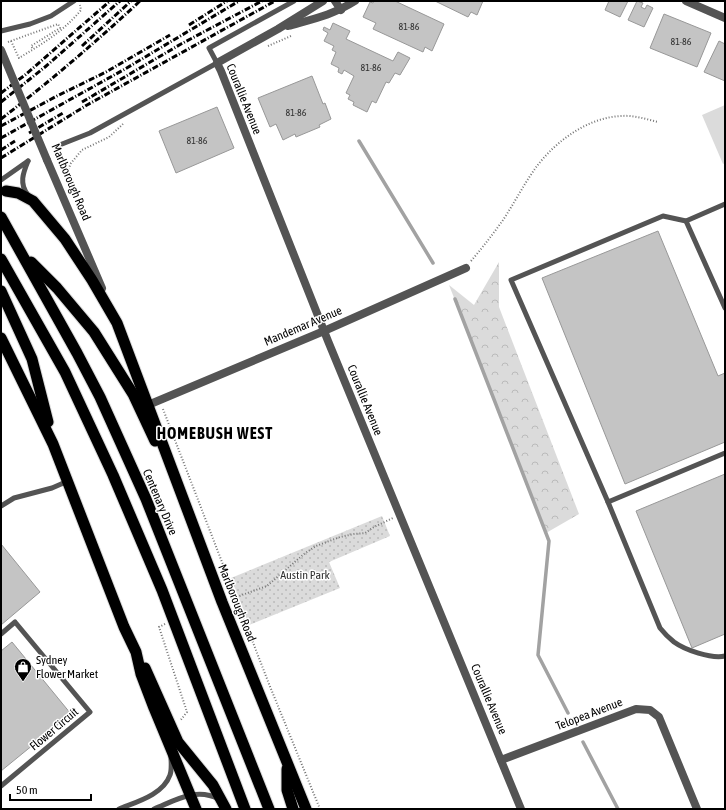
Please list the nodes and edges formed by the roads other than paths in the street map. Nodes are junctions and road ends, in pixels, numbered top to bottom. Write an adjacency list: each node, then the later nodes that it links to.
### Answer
1 (74, 1): 10 (lane)
2 (294, 1): 12 (lane)
3 (323, 1): 9 (street, Courallie Avenue)
4 (336, 1): 7 (street)
5 (355, 1): 7 (street, Courallie Avenue)
6 (686, 1): 8 (street)
7 (341, 10): 9 (street, Courallie Avenue)
8 (725, 18)
9 (278, 29): 12 (street, Courallie Avenue)
10 (1, 31)
11 (1, 50): 25 (street, Marlborough Road, bridge)
12 (217, 63): 13 (lane); 26 (street, Courallie Avenue)
13 (57, 146)
14 (1, 180): 16 (lane)
15 (6, 191): 16 (highway)
16 (33, 201): 25 (highway, Marlborough Road)
17 (725, 204): 19 (lane)
18 (1, 217): 20 (highway, Centenary Drive)
19 (686, 222): 24 (lane); 33 (lane)
20 (21, 252): 32 (highway); 48 (highway, Centenary Drive)
21 (1, 259): 47 (highway)
22 (466, 268): 26 (street, Mandemar Avenue)
23 (1, 291): 29 (highway)
24 (725, 308)
25 (117, 324): 28 (highway, Marlborough Road)
26 (324, 331): 28 (street, Mandemar Avenue); 39 (street, Courallie Avenue)
27 (1, 338): 29 (highway)
28 (148, 404): 32 (highway, Marlborough Road)
29 (54, 444): 31 (highway)
30 (725, 453): 33 (lane)
31 (68, 481): 34 (lane); 36 (highway)
32 (183, 502): 40 (highway, Marlborough Road)
33 (608, 502): 37 (lane)
34 (1, 506)
35 (1, 634): 41 (lane, Flower Circuit)
36 (136, 652): 38 (highway); 43 (highway)
37 (725, 656)
38 (171, 748): 42 (highway); 44 (lane)
39 (501, 760): 51 (street, Courallie Avenue); 52 (street, Telopea Avenue)
40 (287, 762): 49 (highway); 50 (highway, Marlborough Road)
41 (1, 786)
42 (191, 794): 43 (lane); 45 (lane); 46 (highway)
43 (224, 805)
44 (119, 809)
45 (154, 809)
46 (196, 809)
47 (245, 809)
48 (269, 809)
49 (293, 809)
50 (306, 809)
51 (521, 809)
52 (697, 809)

